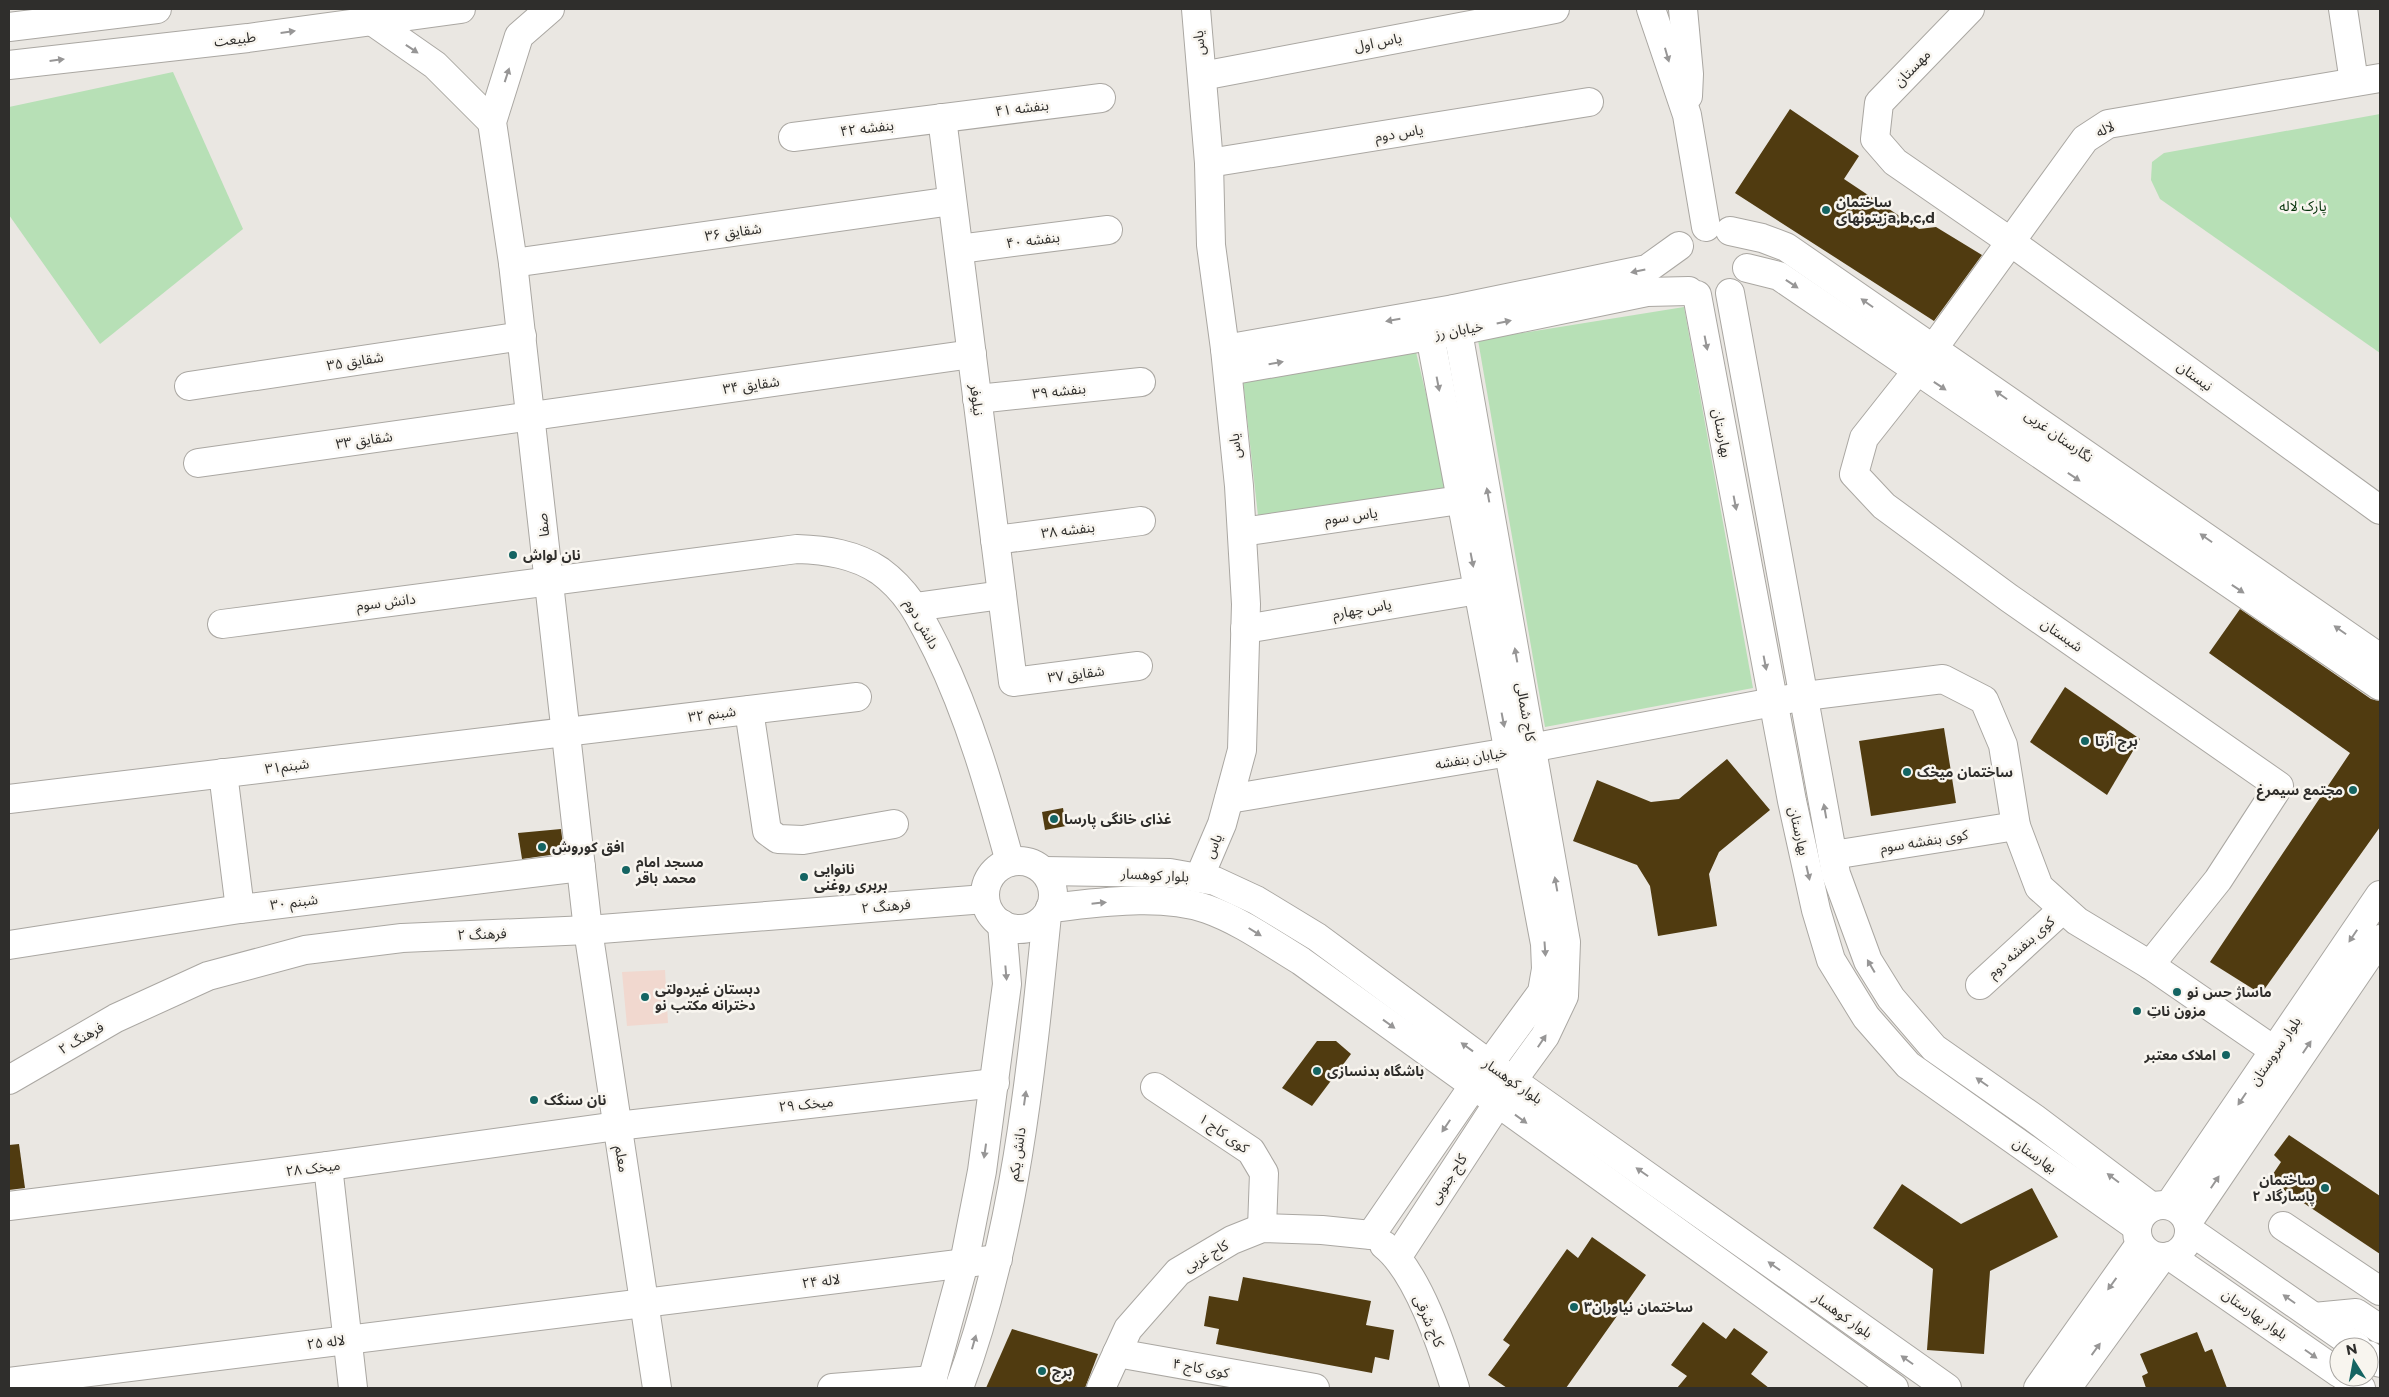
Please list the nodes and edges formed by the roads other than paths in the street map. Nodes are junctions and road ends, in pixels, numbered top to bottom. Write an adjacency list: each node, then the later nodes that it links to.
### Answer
1 (157, 9): 11 (street)
2 (461, 9): 10 (street, طبیعت)
3 (550, 9): 20 (street, one-way to 3)
4 (1196, 9): 13 (street, یاس)
5 (1555, 9): 13 (street, یاس اول)
6 (1652, 9): 18 (street, one-way to 18)
7 (1683, 9): 18 (street)
8 (1970, 9): 22 (street, مهستان)
9 (2343, 9): 15 (street)
10 (372, 21): 12 (street, طبیعت, one-way to 10); 20 (street, one-way to 20)
11 (9, 27)
12 (9, 65)
13 (1202, 76): 23 (street, یاس)
14 (2380, 78): 15 (street, لاله)
15 (2354, 82): 27 (street, لاله)
16 (1101, 98): 19 (street, بنفشه ۴۱)
17 (1588, 102): 23 (street, یاس دوم)
18 (1687, 115): 25 (street)
19 (942, 118): 21 (street, بنفشه ۴۲); 24 (street, نیلوفر)
20 (492, 122): 30 (street, صفا)
21 (793, 137)
22 (1875, 139): 27 (street, نیستان)
23 (1209, 163): 39 (street, یاس)
24 (952, 201): 29 (street, نیلوفر); 30 (street, شقایق ۳۶)
25 (1718, 229): 28 (street); 31 (street); 37 (street, نگارستان غربی, one-way to 25)
26 (1108, 230): 29 (street, بنفشه ۴۰)
27 (2011, 242): 37 (street, لاله); 48 (street, نیستان)
28 (1679, 246): 32 (street); 34 (street, خیابان رز, one-way to 34)
29 (959, 250): 38 (street, نیلوفر)
30 (513, 263): 36 (street, صفا)
31 (1746, 268): 33 (street); 40 (street, نگارستان غربی, one-way to 40)
32 (1693, 293): 33 (street); 34 (street, خیابان رز, one-way to 32); 64 (street, بهارستان, one-way to 64)
33 (1730, 293): 62 (street, بهارستان)
34 (1456, 320): 35 (street, خیابان رز); 67 (street, کاج شمالی, one-way to 34)
35 (1427, 325): 39 (street, خیابان رز); 47 (street, کاج شمالی, one-way to 47)
36 (522, 336): 42 (street, شقایق ۳۵); 44 (street, صفا)
37 (1933, 349): 40 (street, لاله); 58 (street, نگارستان غربی, one-way to 37)
38 (972, 354): 43 (street, نیلوفر); 44 (street, شقایق ۳۴)
39 (1227, 360): 50 (street, یاس)
40 (1918, 371): 46 (street, لاله); 61 (street, نگارستان غربی, one-way to 61)
41 (1141, 382): 43 (street, بنفشه ۳۹)
42 (190, 386)
43 (977, 399): 51 (street, نیلوفر)
44 (531, 416): 45 (street, شقایق ۳۳); 52 (street, صفا)
45 (198, 463)
46 (1854, 474): 87 (street, شبستان)
47 (1460, 500): 50 (street, یاس سوم); 53 (street, کاج شمالی, one-way to 53)
48 (2380, 510)
49 (1141, 521): 51 (street, بنفشه ۳۸)
50 (1242, 532): 57 (street, یاس)
51 (995, 540): 54 (street, نیلوفر)
52 (549, 581): 55 (street, دانش دوم); 56 (street, دانش سوم); 66 (street, صفا)
53 (1478, 590): 57 (street, یاس چهارم); 67 (street, کاج شمالی, one-way to 67)
54 (1002, 595): 55 (street); 60 (street, نیلوفر)
55 (915, 607): 74 (street, دانش دوم)
56 (222, 624)
57 (1245, 629): 70 (street, یاس)
58 (2380, 658)
59 (1138, 666): 60 (street, شقایق ۳۷)
60 (1013, 682)
61 (2380, 686)
62 (1805, 696): 64 (street, خیابان بنفشه); 72 (street, خیابان بنفشه); 73 (street, بهارستان, one-way to 62)
63 (857, 697): 65 (street, شبنم ۳۲)
64 (1772, 703): 67 (street, خیابان بنفشه); 101 (street, بهارستان, one-way to 101)
65 (749, 710): 66 (street, شبنم ۳۲); 71 (street)
66 (566, 732): 68 (street, شبنم۳۱); 75 (street, صفا)
67 (1521, 749): 70 (street, خیابان بنفشه); 90 (street, کاج شمالی, one-way to 90); 92 (street, کاج شمالی, one-way to 67)
68 (223, 774): 69 (street, شبنم۳۱); 80 (street)
69 (9, 799)
70 (1229, 799): 77 (street, یاس)
71 (894, 824)
72 (2016, 826): 73 (street, کوی بنفشه سوم); 81 (street, خیابان بنفشه)
73 (1833, 855): 101 (street, بهارستان, one-way to 73)
74 (1010, 862): 76 (street); 79 (street)
75 (581, 867): 80 (street, شبنم ۳۰); 84 (street, صفا)
76 (1044, 872): 77 (street, بلوار کوهسار); 82 (street)
77 (1199, 878): 90 (street, بلوار کوهسار, one-way to 77)
78 (2380, 895): 89 (street, بلوار سروستان, one-way to 89)
79 (985, 899): 83 (street); 84 (street, فرهنگ ۲)
80 (240, 909): 86 (street, شبنم ۳۰)
81 (2063, 909): 87 (street, خیابان بنفشه); 88 (street, کوی بنفشه دوم)
82 (1048, 911): 83 (street); 90 (street, بلوار کوهسار, one-way to 90); 104 (street, دانش یکم, one-way to 82)
83 (1002, 924): 93 (street, one-way to 93)
84 (588, 930): 91 (street, فرهنگ ۲); 96 (street, معلم)
85 (2380, 939): 101 (street, بلوار سروستان, one-way to 85)
86 (9, 945)
87 (2150, 965): 89 (street, خیابان بنفشه)
88 (1980, 985)
89 (2274, 1050): 101 (street, بلوار سروستان, one-way to 101)
90 (1482, 1075): 92 (street, بلوار کوهسار); 95 (street, بلوار کوهسار); 102 (street, one-way to 102)
91 (9, 1080)
92 (1513, 1080): 95 (street, کاج شمالی); 124 (street, بلوار کوهسار, one-way to 92)
93 (995, 1083): 96 (street, میخک ۲۹); 105 (street, one-way to 105)
94 (1155, 1087): 100 (street, کوی کاج ۱)
95 (1498, 1103): 103 (street, کاج جنوبی); 123 (street, بلوار کوهسار, one-way to 123)
96 (617, 1126): 97 (street, میخک ۲۸); 107 (street, معلم)
97 (328, 1166): 98 (street, میخک ۲۸); 111 (street)
98 (9, 1206)
99 (2284, 1226): 106 (street)
100 (1262, 1228): 102 (street, کاج غربی); 112 (street, کاج غربی)
101 (2163, 1231): 108 (street, one-way to 101); 113 (street, بلوار بهارستان, one-way to 113); 125 (street, one-way to 125); 126 (street, one-way to 101)
102 (1371, 1235): 103 (street)
103 (1398, 1256): 122 (street, کاج شرقی)
104 (998, 1259): 105 (street, لاله ۲۴); 119 (street, دانش یکم, one-way to 104)
105 (964, 1263): 107 (street, لاله ۲۴); 115 (street)
106 (2380, 1291)
107 (644, 1303): 111 (street, لاله ۲۵); 117 (street, معلم)
108 (2314, 1317): 109 (street); 110 (street)
109 (2380, 1329)
110 (2343, 1337)
111 (347, 1340): 114 (street, لاله ۲۵); 116 (street)
112 (1117, 1353): 120 (street, کاج غربی); 121 (street, کوی کاج ۴)
113 (2329, 1365)
114 (9, 1382)
115 (932, 1384): 118 (street)
116 (353, 1388)
117 (656, 1388)
118 (832, 1388)
119 (959, 1388)
120 (1101, 1388)
121 (1315, 1388)
122 (1455, 1388)
123 (1894, 1388)
124 (1946, 1388)
125 (2038, 1388)
126 (2067, 1388)

